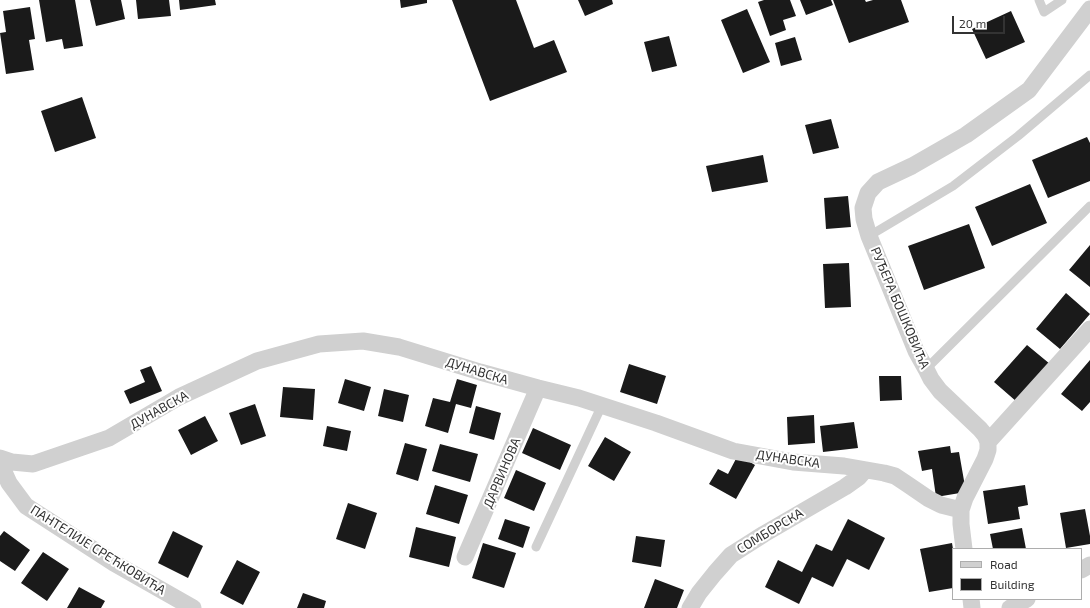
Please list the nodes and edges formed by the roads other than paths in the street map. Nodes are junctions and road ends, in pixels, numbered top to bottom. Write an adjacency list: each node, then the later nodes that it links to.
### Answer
1 (1039, 0): 2 (lane)
2 (1062, 0)
3 (1090, 9): 6 (street, РУЂЕРА БОШКОВИЋА)
4 (1090, 75): 6 (lane)
5 (1090, 206): 8 (lane)
6 (870, 236): 8 (street, РУЂЕРА БОШКОВИЋА)
7 (1090, 330): 11 (street)
8 (926, 369): 11 (street, РУЂЕРА БОШКОВИЋА)
9 (538, 388): 10 (street, ДУНАВСКА); 12 (street, ДУНАВСКА); 18 (street, ДАРВИНОВА)
10 (602, 405): 14 (street, ДУНАВСКА); 16 (lane)
11 (988, 442): 15 (street)
12 (0, 458)
13 (0, 463): 20 (street, ПАНТЕЛИЈЕ СРЕЋКОВИЋА)
14 (865, 470): 15 (street, ДУНАВСКА); 21 (street, СОМБОРСКА)
15 (961, 510): 17 (street)
16 (536, 547)
17 (964, 548)
18 (465, 557)
19 (1025, 600): 22 (street)
20 (193, 608)
21 (690, 608)
22 (1010, 608)

